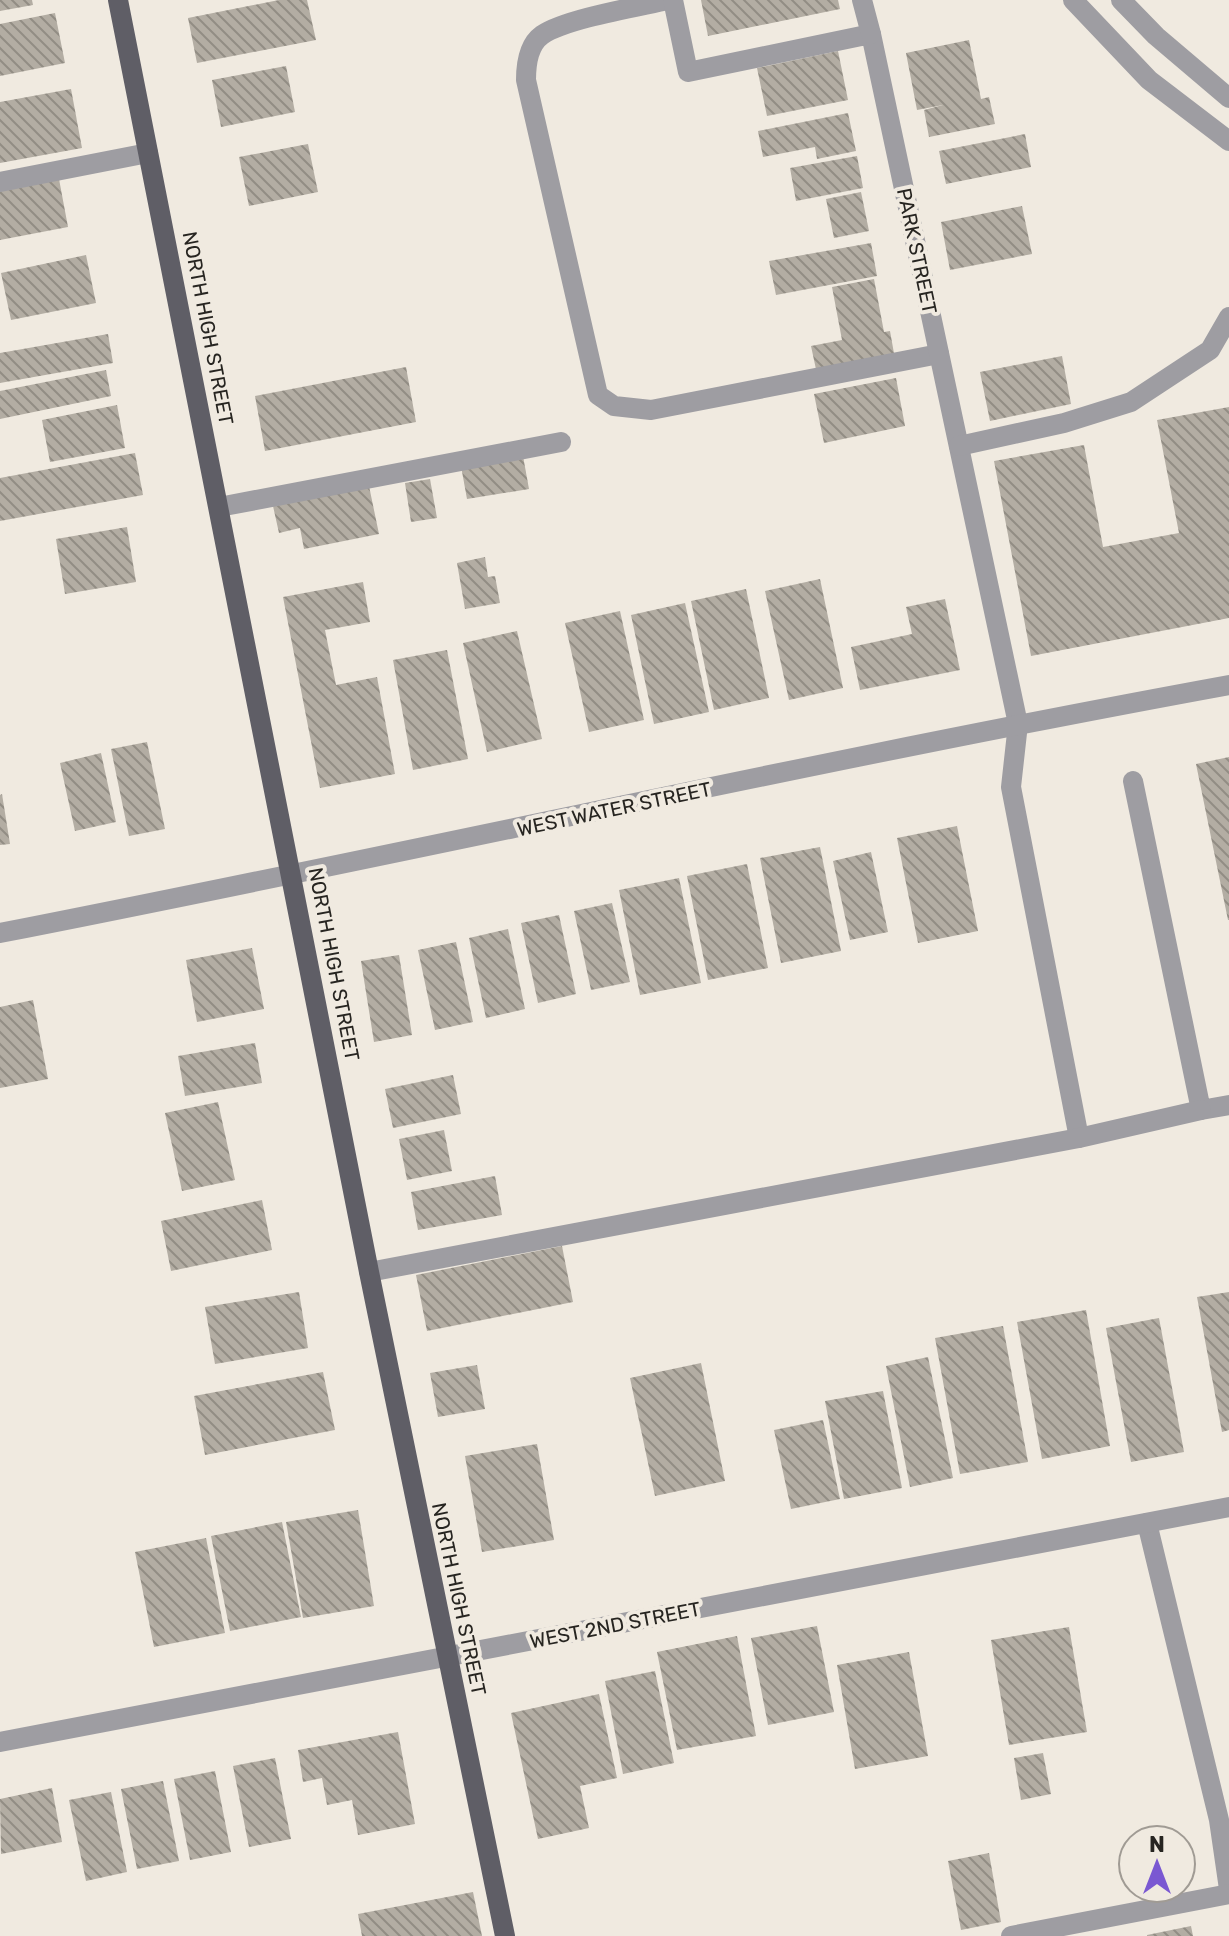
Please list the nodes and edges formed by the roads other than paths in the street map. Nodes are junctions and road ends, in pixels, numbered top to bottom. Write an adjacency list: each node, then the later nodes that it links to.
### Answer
1 (118, 0): 9 (main road, NORTH HIGH STREET)
2 (670, 0): 6 (street); 12 (street)
3 (862, 0): 6 (street, PARK STREET)
4 (1073, 0): 8 (street)
5 (1121, 0): 7 (street)
6 (871, 34): 12 (street, PARK STREET)
7 (1229, 98)
8 (1229, 141)
9 (148, 153): 10 (street); 15 (main road, NORTH HIGH STREET)
10 (0, 182)
11 (1229, 317): 14 (street)
12 (939, 354): 14 (street, PARK STREET)
13 (561, 442): 15 (street)
14 (959, 446): 17 (street, PARK STREET)
15 (219, 507): 19 (main road, NORTH HIGH STREET)
16 (1229, 685): 17 (street, WEST WATER STREET)
17 (1018, 724): 19 (street, WEST WATER STREET); 23 (street, PARK STREET)
18 (1133, 781): 22 (street)
19 (293, 876): 20 (street, WEST WATER STREET); 24 (main road, NORTH HIGH STREET)
20 (0, 933)
21 (1229, 1105): 22 (street)
22 (1201, 1110): 23 (street)
23 (1079, 1138): 24 (street)
24 (369, 1272): 27 (main road, NORTH HIGH STREET)
25 (1229, 1507): 26 (street, WEST 2ND STREET)
26 (1147, 1523): 27 (street, WEST 2ND STREET); 29 (street)
27 (446, 1657): 28 (street, WEST 2ND STREET); 30 (main road, NORTH HIGH STREET)
28 (0, 1742)
29 (1229, 1891): 31 (street)
30 (505, 1936)
31 (1011, 1936)

